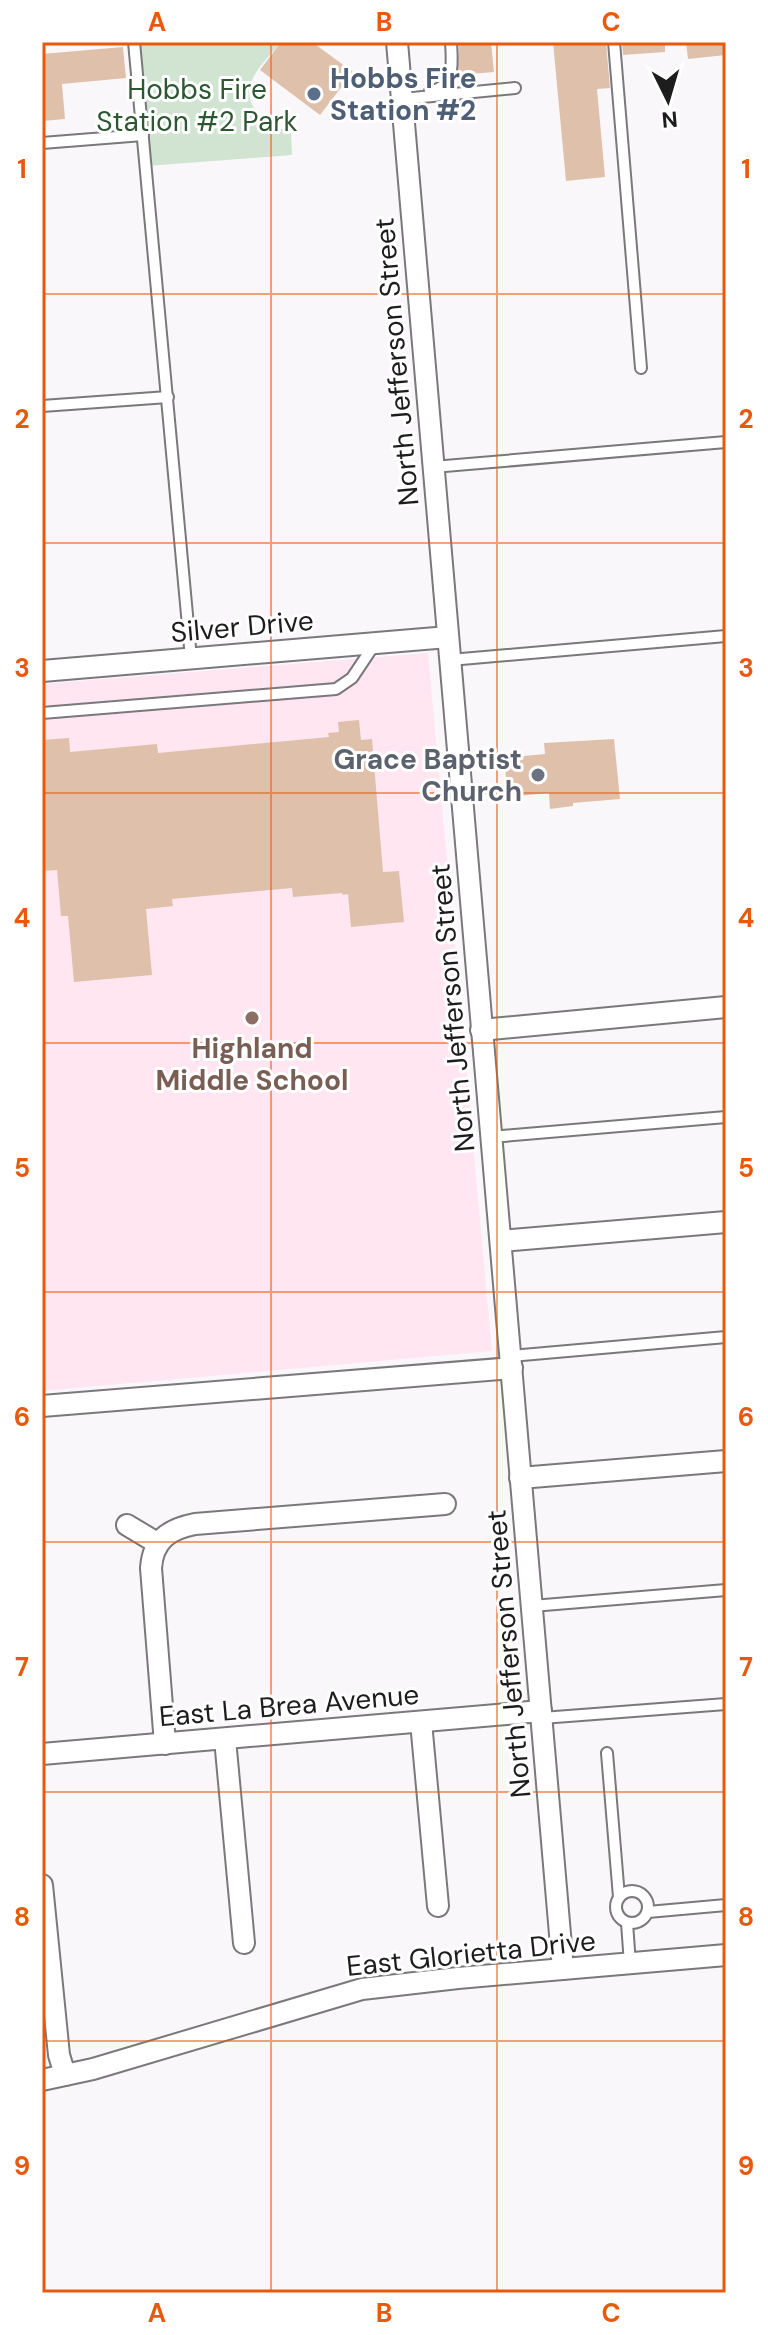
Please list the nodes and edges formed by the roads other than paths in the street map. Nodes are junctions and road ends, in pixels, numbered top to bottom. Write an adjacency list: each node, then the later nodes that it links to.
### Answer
1 (134, 42): 7 (lane)
2 (397, 42): 6 (street, North Jefferson Street)
3 (451, 42): 6 (lane)
4 (614, 42): 9 (lane)
5 (515, 88): 6 (lane)
6 (402, 96): 13 (street, North Jefferson Street)
7 (143, 135): 8 (lane); 10 (lane)
8 (42, 143)
9 (641, 368)
10 (168, 397): 11 (lane); 17 (lane)
11 (42, 406)
12 (726, 442): 13 (lane)
13 (433, 467): 15 (street, North Jefferson Street)
14 (726, 636): 18 (lane)
15 (448, 637): 16 (street, Silver Drive); 18 (street, North Jefferson Street)
16 (375, 643): 17 (street, Silver Drive); 20 (lane)
17 (191, 658): 19 (street, Silver Drive)
18 (450, 660): 22 (street, North Jefferson Street)
19 (42, 671)
20 (42, 713)
21 (726, 1007): 22 (street)
22 (481, 1030): 24 (street, North Jefferson Street)
23 (726, 1117): 24 (lane)
24 (491, 1137): 26 (street, North Jefferson Street)
25 (726, 1222): 26 (street)
26 (501, 1241): 28 (street, North Jefferson Street)
27 (726, 1337): 28 (lane)
28 (512, 1362): 29 (street); 31 (street, North Jefferson Street)
29 (42, 1406)
30 (726, 1461): 31 (street)
31 (520, 1478): 36 (street, North Jefferson Street)
32 (445, 1504): 34 (street)
33 (127, 1525): 34 (street)
34 (157, 1543): 41 (street)
35 (726, 1590): 36 (lane)
36 (532, 1606): 38 (street, North Jefferson Street)
37 (726, 1704): 38 (lane)
38 (542, 1715): 39 (street, East La Brea Avenue); 53 (street, North Jefferson Street)
39 (421, 1722): 40 (street, East La Brea Avenue); 47 (street)
40 (225, 1739): 41 (street, East La Brea Avenue); 50 (street)
41 (165, 1744): 43 (street, East La Brea Avenue)
42 (607, 1753): 45 (lane)
43 (42, 1754)
44 (42, 1885): 54 (street)
45 (619, 1897): 48 (lane); 49 (lane)
46 (726, 1905): 48 (lane)
47 (438, 1906)
48 (648, 1912): 49 (lane)
49 (627, 1923): 52 (lane)
50 (244, 1943)
51 (726, 1955): 52 (street, East Glorietta Drive)
52 (630, 1964): 53 (street, East Glorietta Drive)
53 (563, 1969): 54 (street, East Glorietta Drive)
54 (65, 2075): 55 (street, East Glorietta Drive)
55 (42, 2080)

